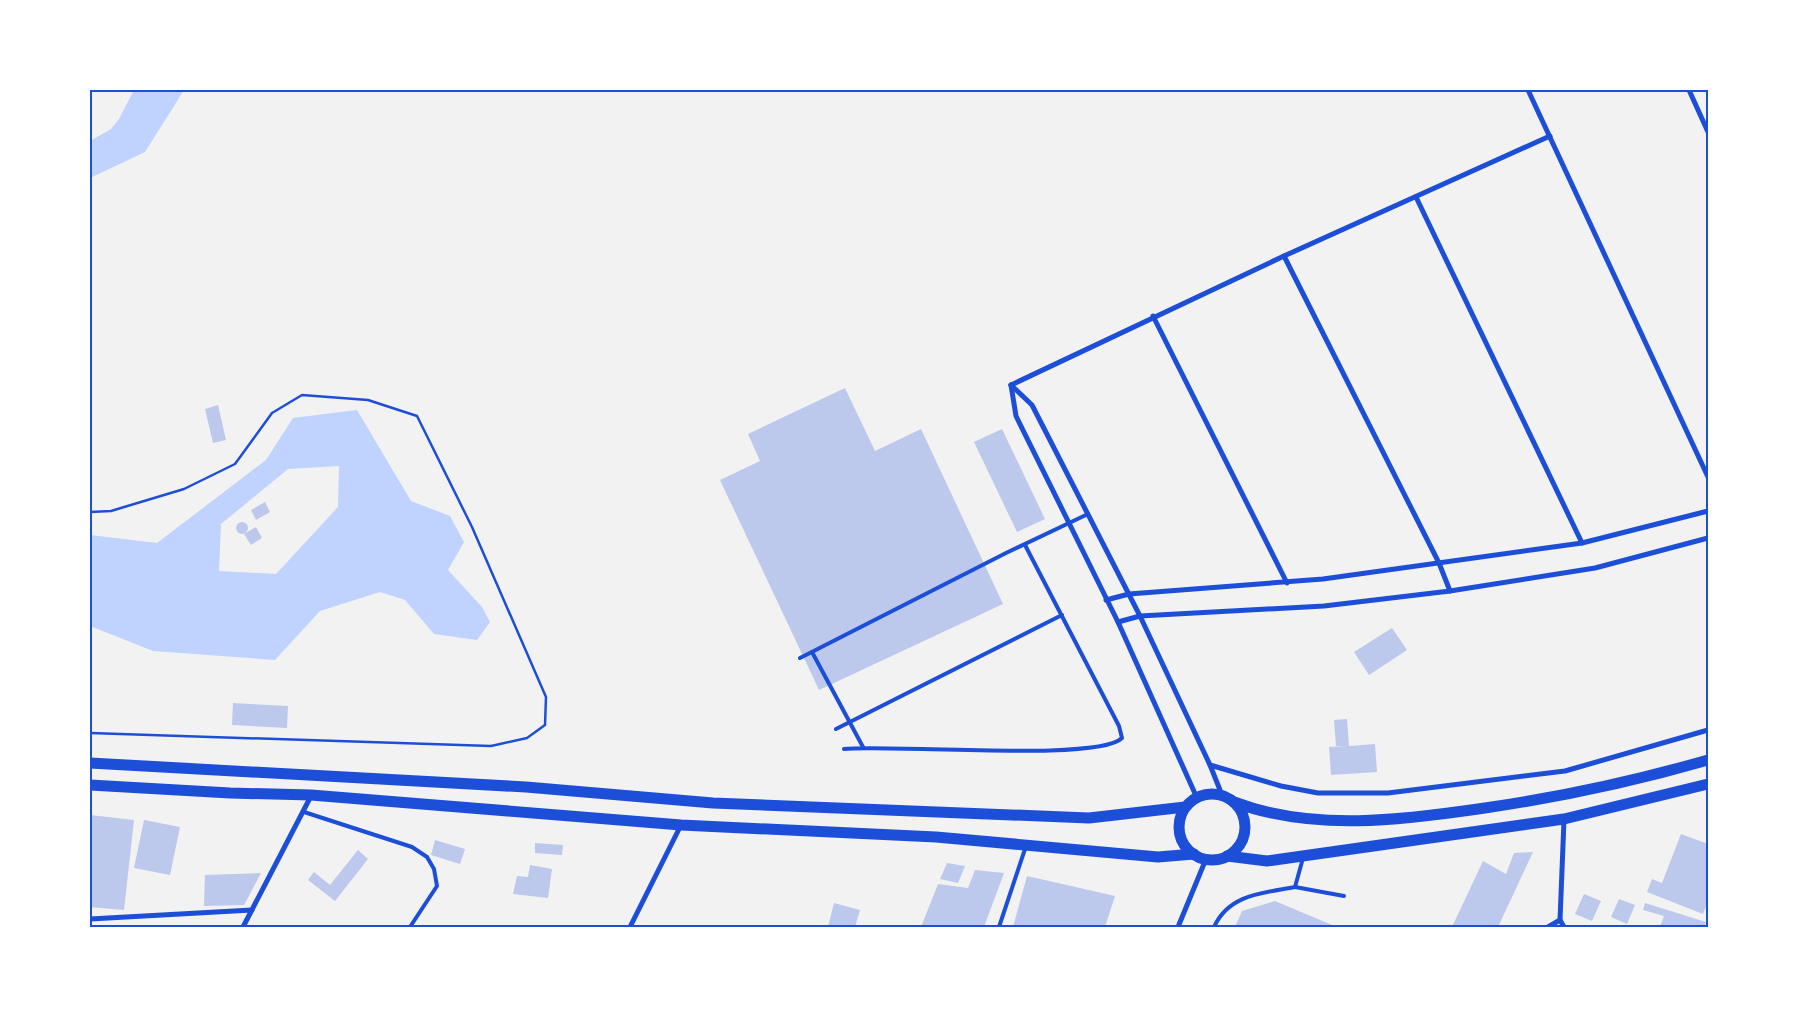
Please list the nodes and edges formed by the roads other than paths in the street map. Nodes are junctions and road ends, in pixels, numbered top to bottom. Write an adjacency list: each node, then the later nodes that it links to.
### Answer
1 (1528, 90): 4 (street)
2 (1689, 90): 3 (street)
3 (1708, 132)
4 (1550, 136): 5 (street); 9 (street)
5 (1416, 197): 6 (street); 14 (street)
6 (1284, 256): 7 (street); 16 (street)
7 (1153, 316): 8 (street); 17 (street)
8 (1011, 385): 11 (street); 12 (street)
9 (1708, 477)
10 (1708, 511): 14 (street)
11 (1088, 514): 12 (lane); 19 (street)
12 (1068, 525): 15 (lane); 20 (street)
13 (1708, 538): 18 (street)
14 (1582, 543): 16 (street)
15 (1025, 545): 21 (lane); 24 (lane)
16 (1439, 563): 17 (street); 18 (street)
17 (1287, 583): 19 (street)
18 (1450, 592): 22 (street)
19 (1129, 594): 20 (street); 22 (street)
20 (1106, 600): 23 (street)
21 (1062, 615): 26 (lane); 29 (lane)
22 (1140, 616): 23 (street); 33 (street)
23 (1118, 622): 38 (street)
24 (812, 652): 25 (lane); 26 (lane)
25 (800, 658)
26 (850, 722): 27 (lane); 29 (lane)
27 (836, 729)
28 (1708, 730): 33 (street)
29 (863, 747): 30 (lane)
30 (844, 749)
31 (1708, 760): 39 (main road)
32 (90, 763): 40 (main road)
33 (1210, 765): 37 (street)
34 (1708, 784): 42 (main road)
35 (90, 785): 36 (main road)
36 (311, 795): 41 (street); 43 (main road)
37 (1222, 795): 38 (main road); 39 (main road)
38 (1197, 798): 40 (main road)
39 (1234, 802): 46 (main road)
40 (1186, 807): 45 (main road)
41 (304, 812): 51 (street); 55 (lane)
42 (1564, 819): 47 (main road); 53 (street)
43 (680, 825): 44 (main road); 56 (street)
44 (1026, 844): 45 (main road); 57 (lane)
45 (1194, 854): 48 (main road)
46 (1227, 856): 47 (main road); 48 (main road)
47 (1304, 856): 49 (lane)
48 (1206, 859): 58 (street)
49 (1295, 887): 50 (lane); 59 (lane)
50 (1344, 896)
51 (252, 910): 52 (street); 54 (street)
52 (90, 919)
53 (1560, 920): 60 (street); 61 (street)
54 (243, 927)
55 (410, 927)
56 (630, 927)
57 (999, 927)
58 (1178, 927)
59 (1214, 927)
60 (1548, 927)
61 (1564, 927)

